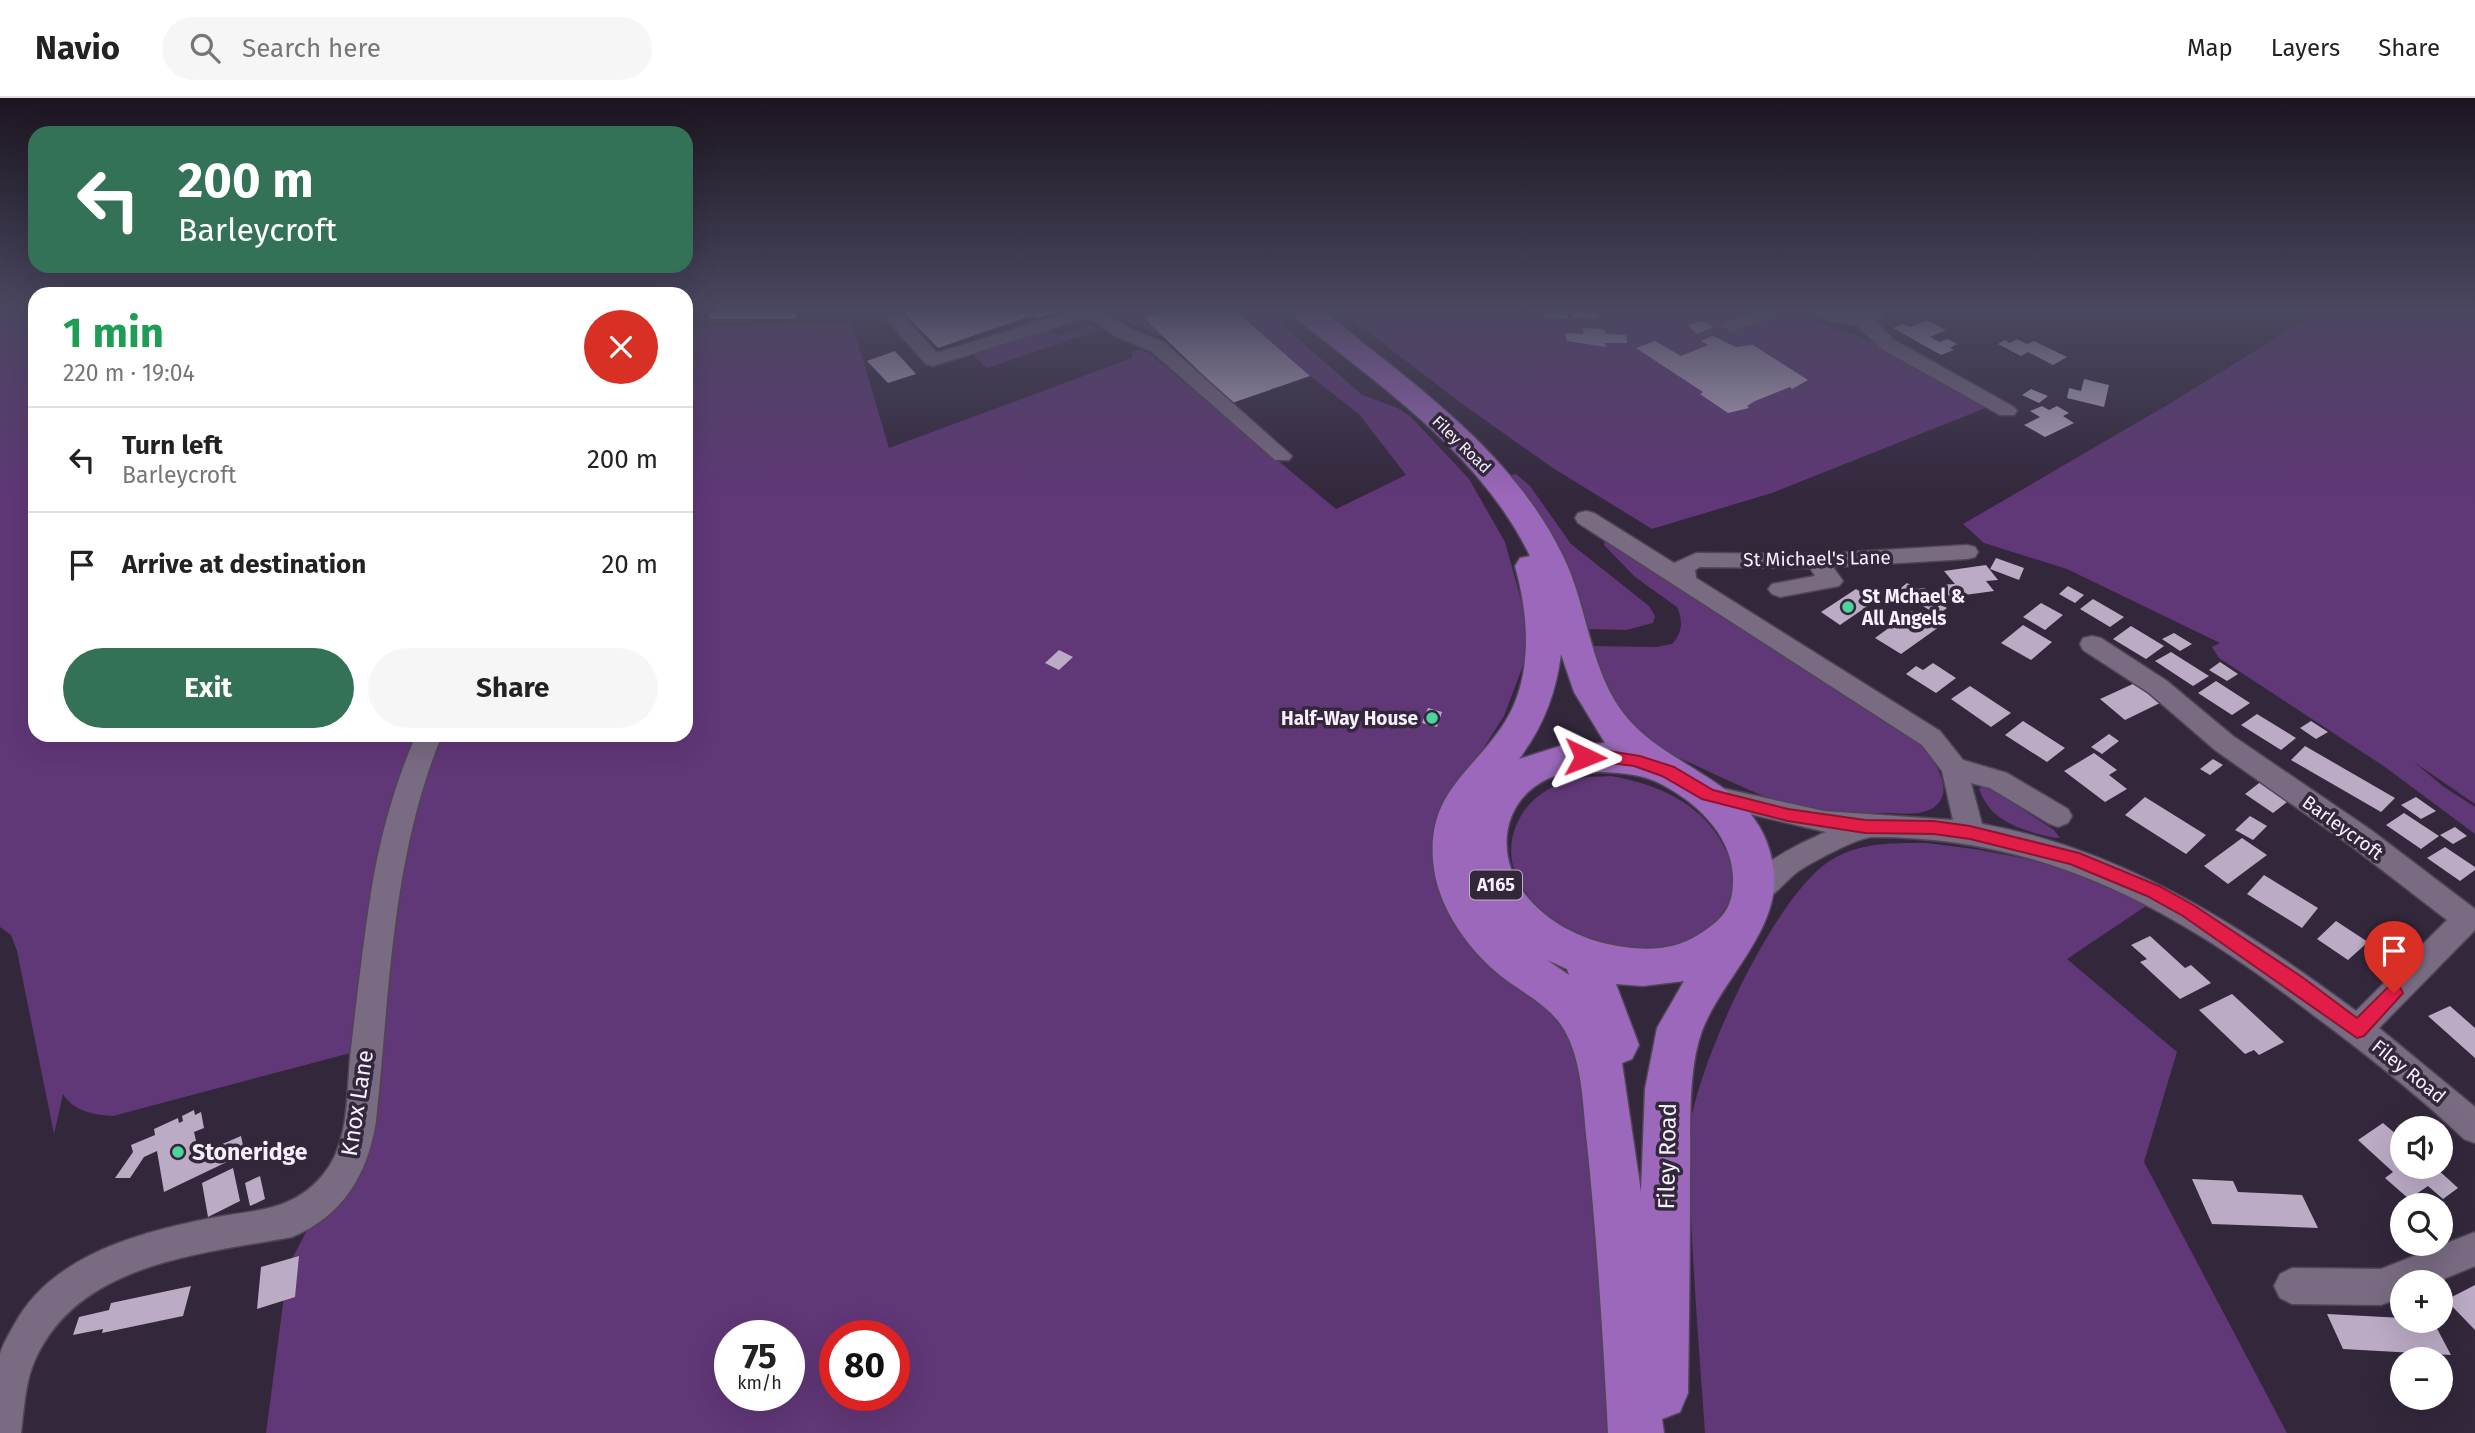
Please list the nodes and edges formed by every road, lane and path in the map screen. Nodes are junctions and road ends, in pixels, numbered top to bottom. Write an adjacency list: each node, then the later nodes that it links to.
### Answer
1 (1188, 374): 6 (street)
2 (1369, 374): 29 (highway)
3 (1384, 374): 12 (highway, Filey Road / A165)
4 (1949, 374): 5 (street)
5 (2007, 411)
6 (1282, 457)
7 (1586, 518): 10 (street)
8 (1967, 552): 9 (street, St Michael's Lane)
9 (1815, 561): 10 (street, St Michael's Lane); 11 (street)
10 (1685, 580): 15 (street)
11 (1780, 589)
12 (1569, 615): 16 (highway, Filey Road / A165); 17 (highway, Filey Road / A165)
13 (2092, 644): 23 (street, Barleycroft)
14 (427, 742): 30 (street, Knox Lane)
15 (1954, 768): 19 (street); 21 (street)
16 (1668, 771): 17 (highway, Filey Road / A165); 18 (highway, Filey Road / A165)
17 (1513, 782): 24 (highway, Filey Road / A165)
18 (1708, 795): 20 (street, Filey Road); 22 (highway, Filey Road / A165)
19 (2058, 816)
20 (1865, 827): 21 (street, Filey Road); 22 (street, Filey Road)
21 (1970, 832): 25 (street, Filey Road)
22 (1744, 914): 24 (highway, Filey Road / A165); 29 (highway, Filey Road)
23 (2471, 922): 25 (street, Barleycroft)
24 (1585, 958): 29 (highway, Filey Road)
25 (2357, 1030): 26 (street, Filey Road)
26 (2475, 1128)
27 (2475, 1249): 28 (street)
28 (2292, 1286)
29 (1653, 1420)
30 (2, 1433)

